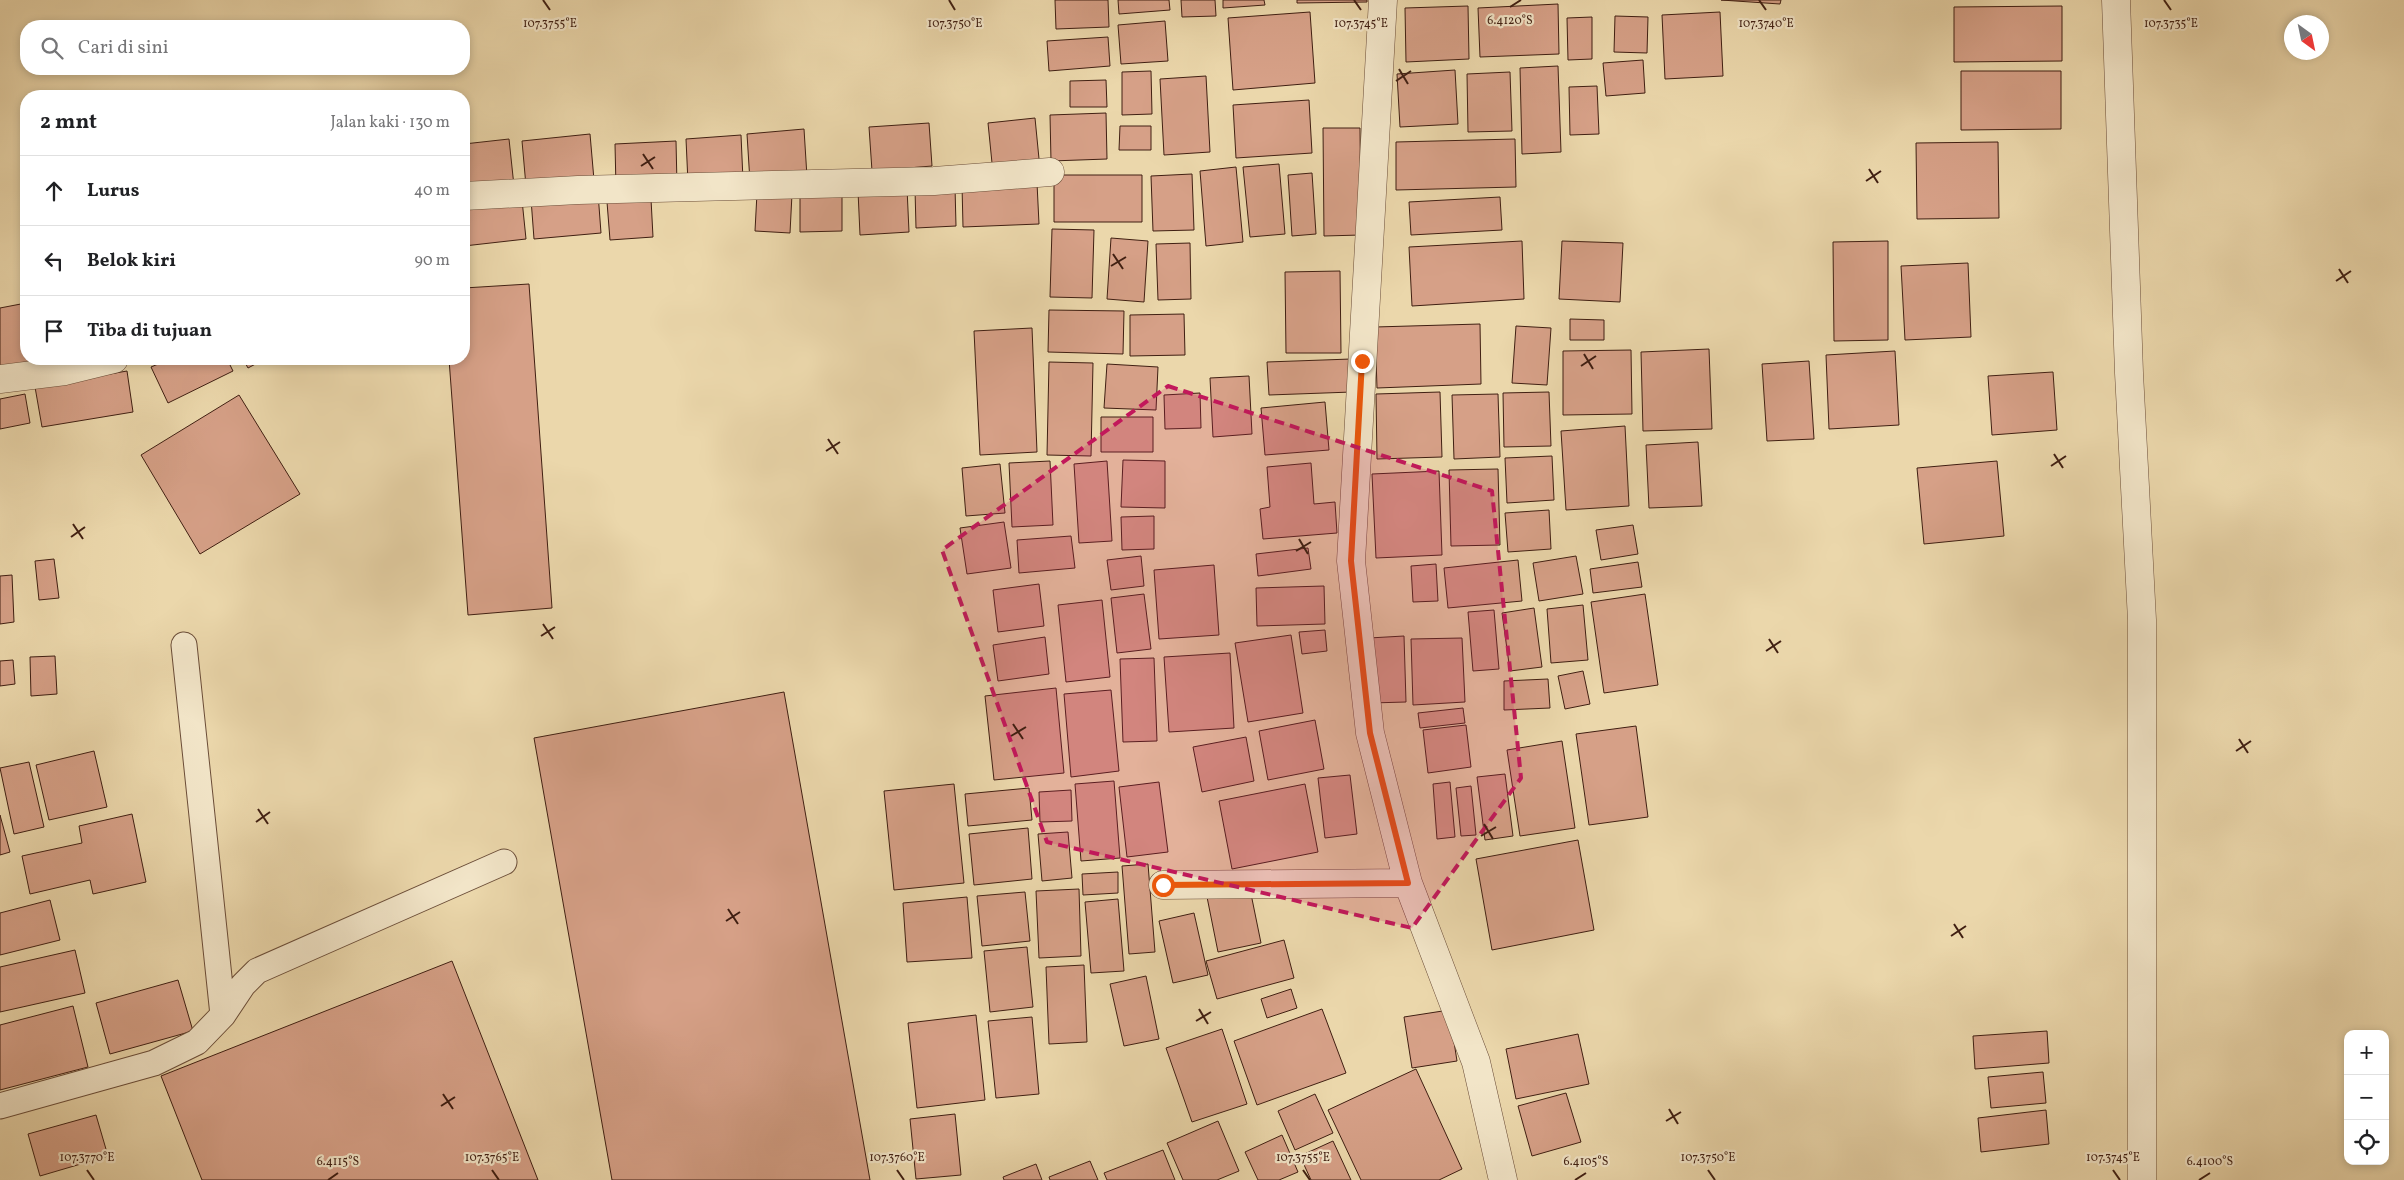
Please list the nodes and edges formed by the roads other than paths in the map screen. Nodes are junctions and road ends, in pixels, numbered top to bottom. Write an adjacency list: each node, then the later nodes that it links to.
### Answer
1 (1383, 0): 9 (street)
2 (2116, 0): 14 (street)
3 (1050, 172): 4 (street)
4 (470, 196)
5 (90, 365): 6 (street)
6 (0, 379)
7 (184, 645): 11 (lane)
8 (504, 862): 11 (lane)
9 (1408, 883): 10 (street); 13 (street)
10 (1163, 885)
11 (223, 1015): 12 (lane)
12 (0, 1106)
13 (1503, 1180)
14 (2142, 1180)

